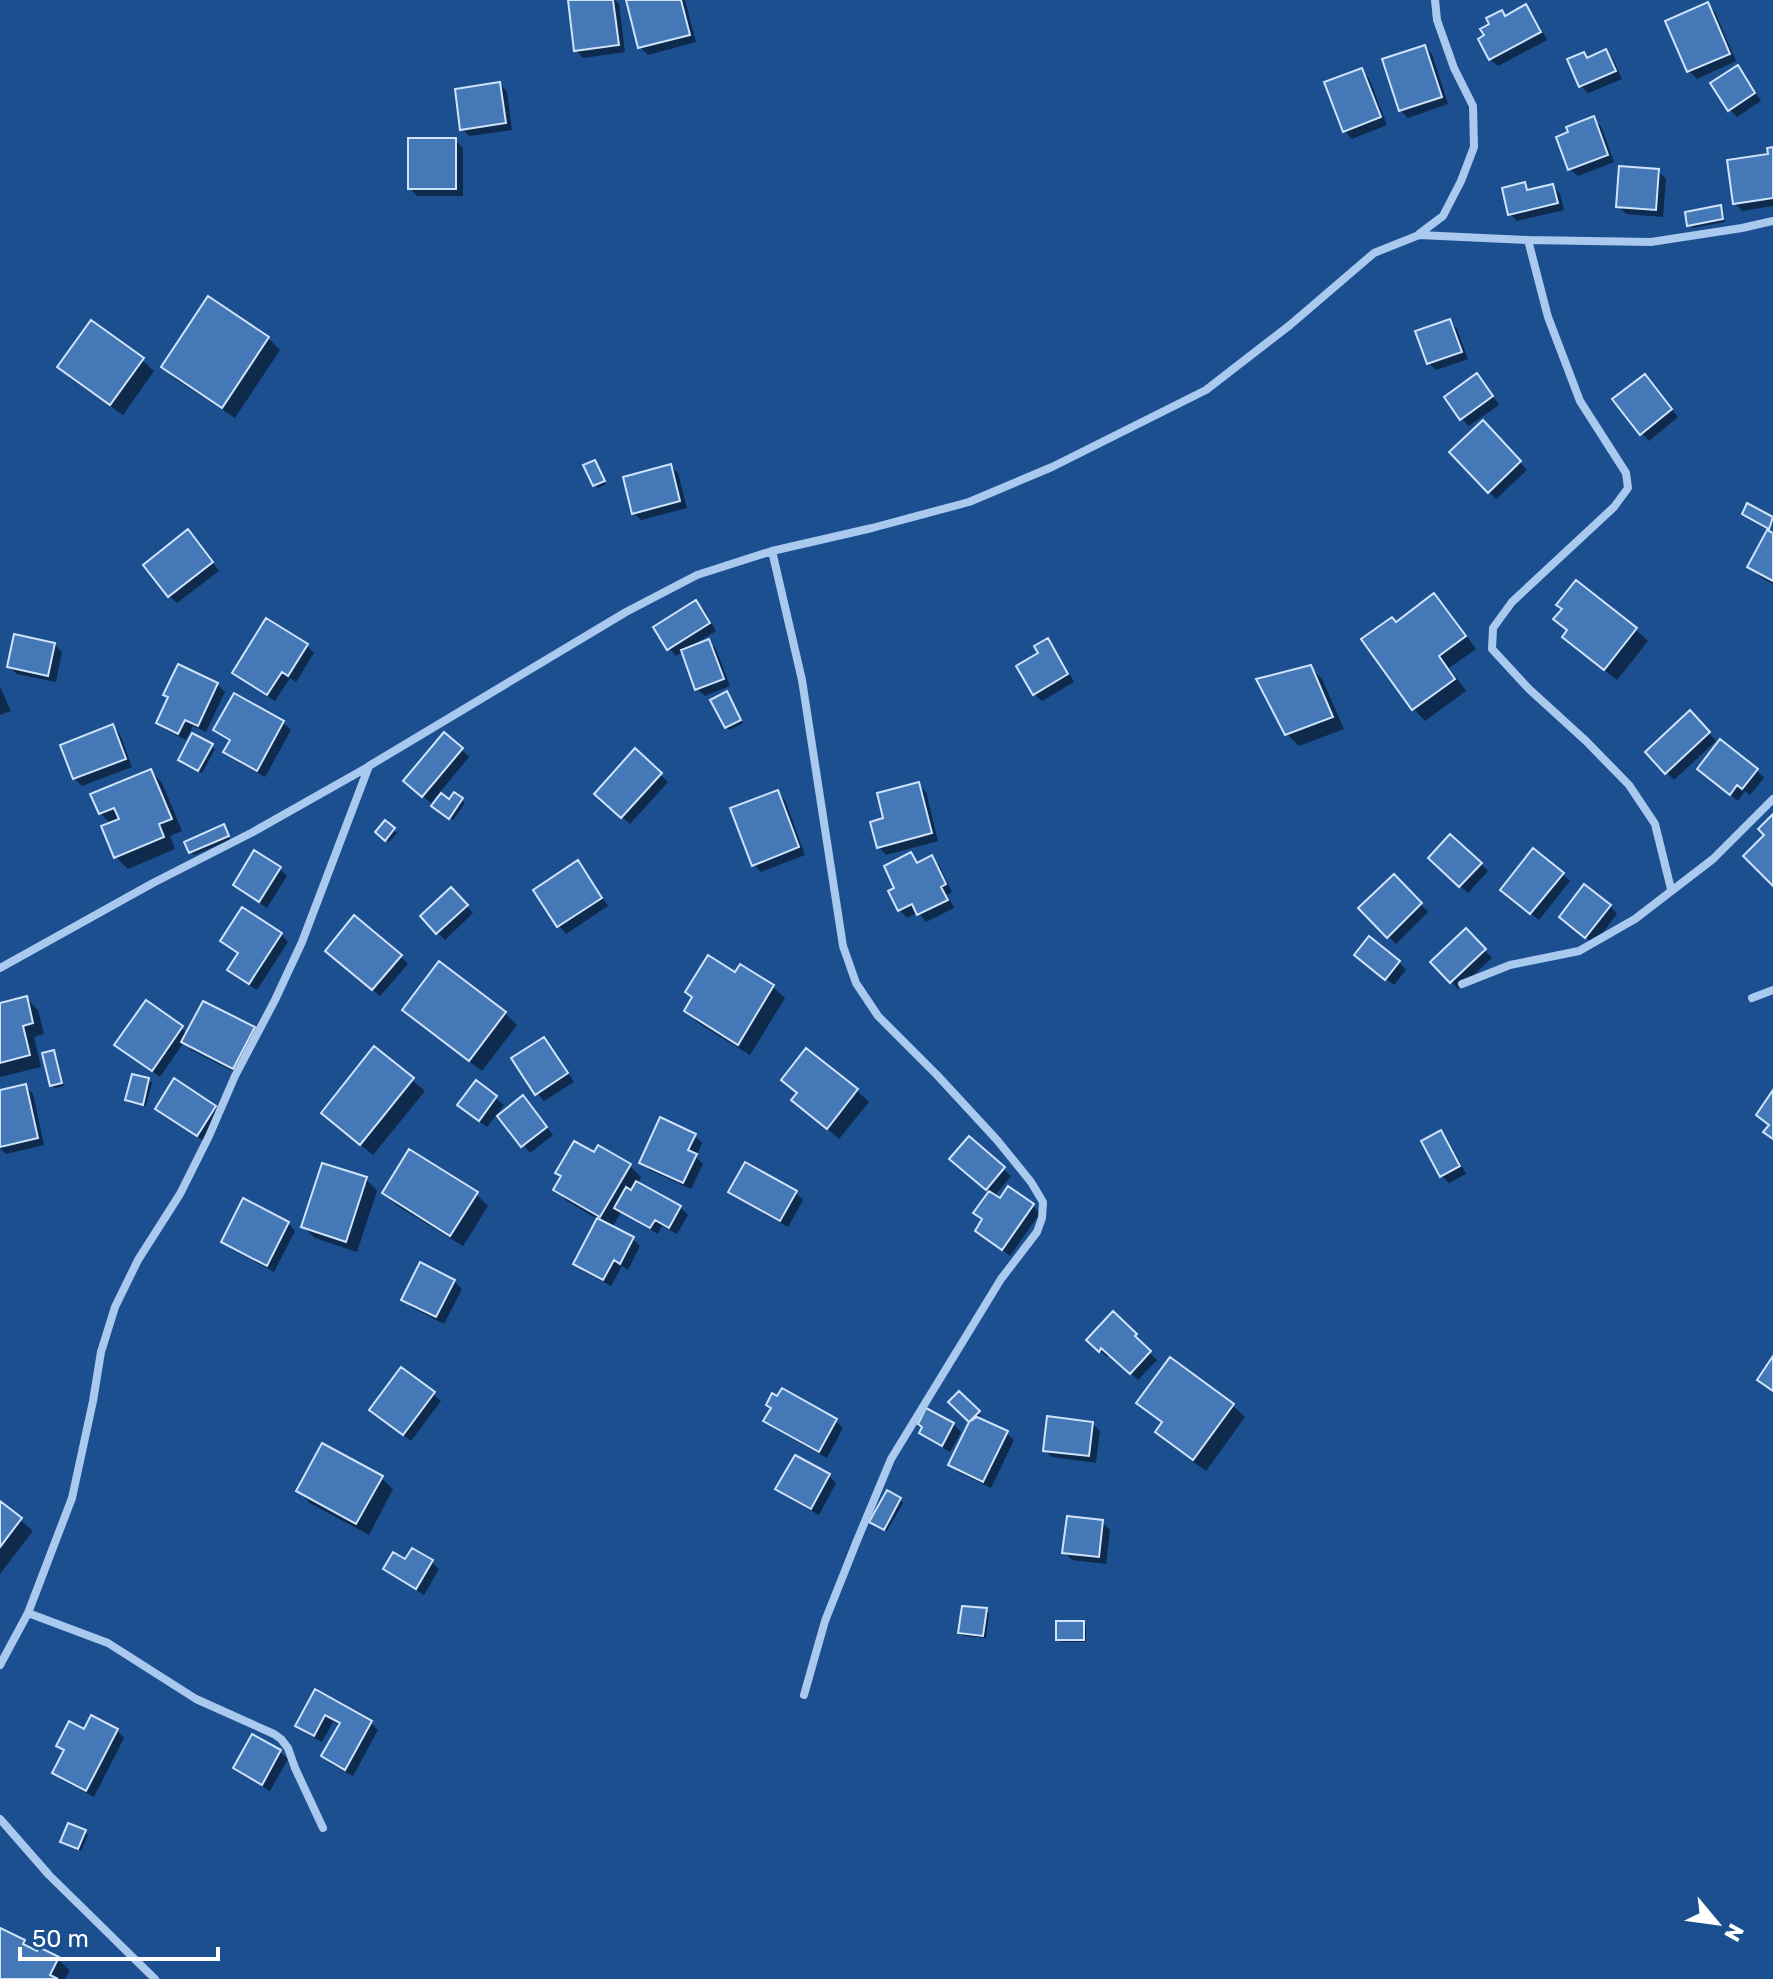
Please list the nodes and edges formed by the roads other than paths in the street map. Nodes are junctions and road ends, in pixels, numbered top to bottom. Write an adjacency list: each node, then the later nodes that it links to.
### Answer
1 (1435, 0): 3 (street)
2 (1773, 221): 4 (street)
3 (1419, 235): 4 (street); 5 (street)
4 (1528, 240): 8 (street)
5 (772, 551): 6 (street); 15 (street)
6 (369, 766): 9 (street); 13 (street)
7 (1773, 799): 8 (street)
8 (1671, 889): 10 (street)
9 (0, 968)
10 (1462, 984)
11 (1773, 990): 12 (street)
12 (1752, 998)
13 (28, 1613): 14 (street); 17 (street)
14 (0, 1665)
15 (804, 1695)
16 (0, 1819): 18 (street)
17 (323, 1828)
18 (155, 1979)

